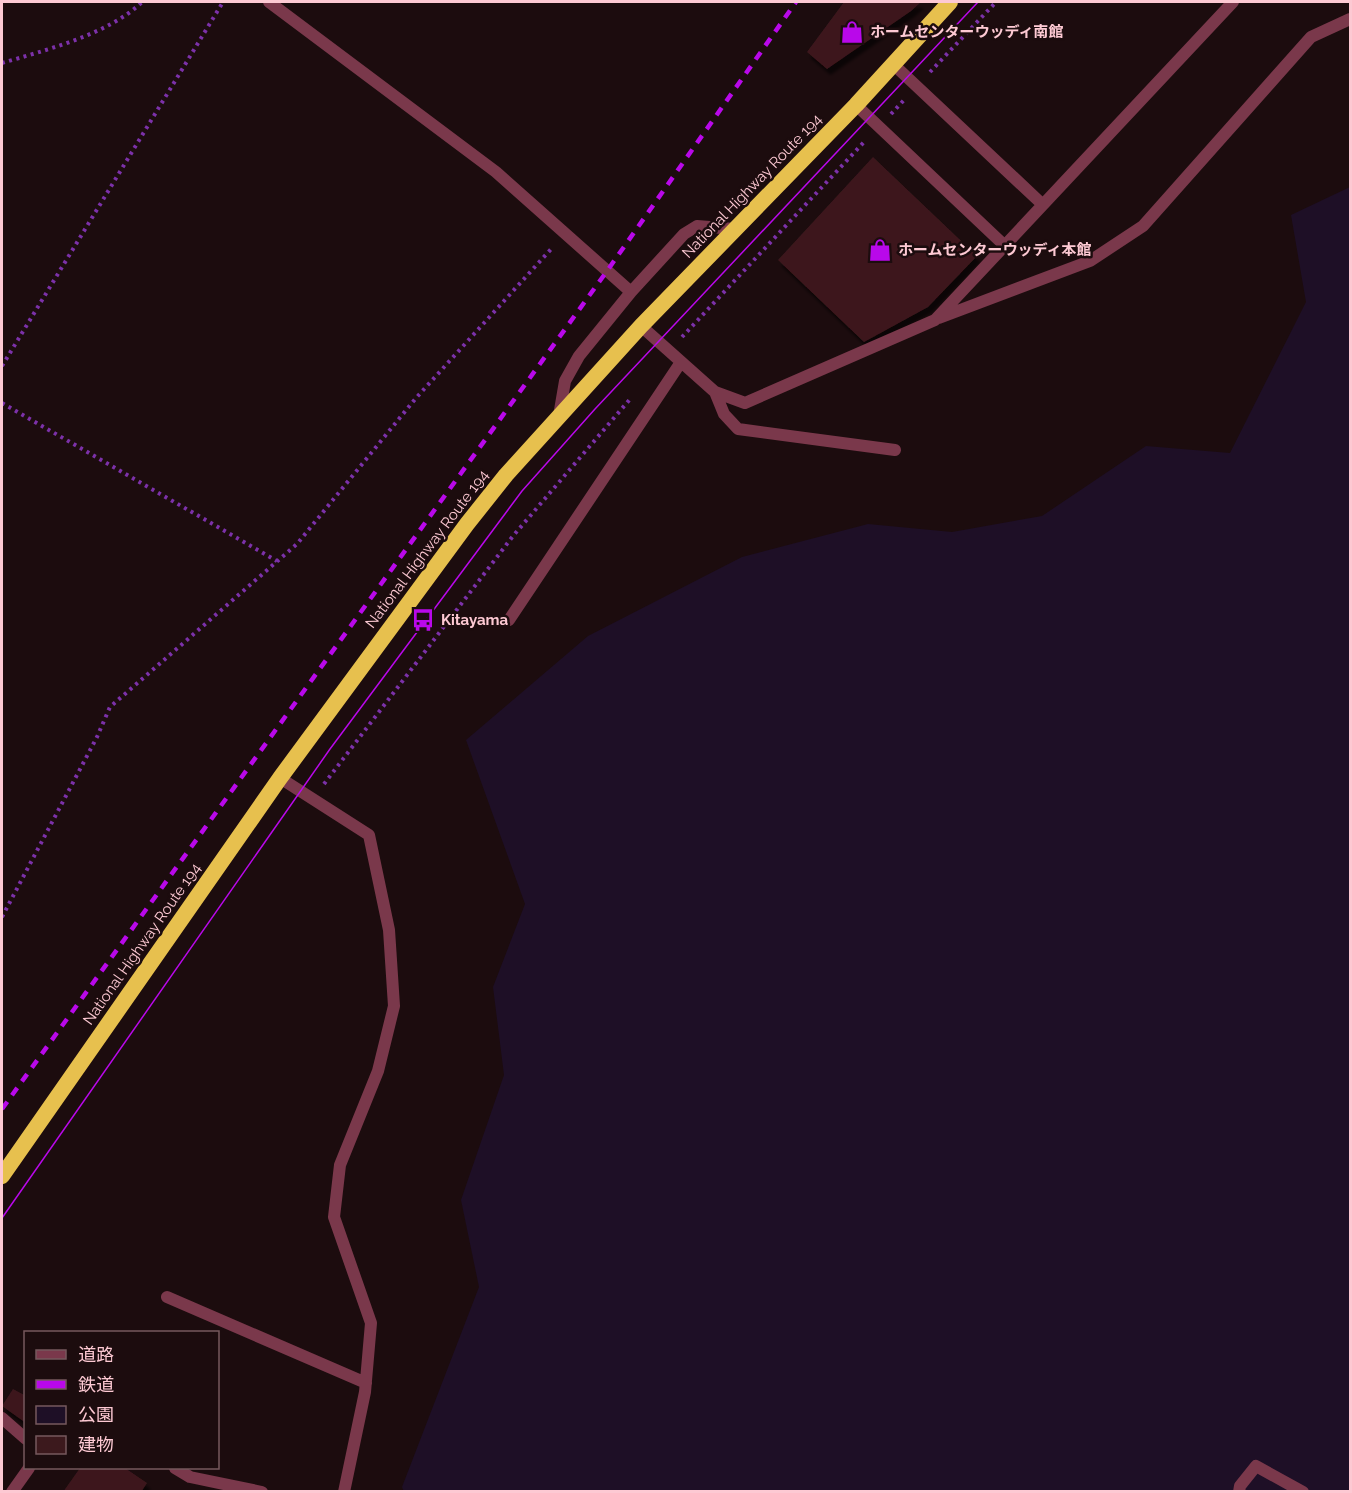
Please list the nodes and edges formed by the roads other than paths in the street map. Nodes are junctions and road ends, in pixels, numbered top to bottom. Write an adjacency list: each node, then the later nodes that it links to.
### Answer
1 (269, 2): 10 (street)
2 (950, 2): 5 (highway, National Highway Route 194)
3 (1233, 2): 7 (street)
4 (1350, 19): 11 (street)
5 (893, 64): 6 (highway, National Highway Route 194); 7 (street)
6 (855, 105): 8 (highway, National Highway Route 194); 9 (street)
7 (1042, 204): 9 (street)
8 (735, 229): 10 (street); 12 (highway, National Highway Route 194)
9 (1004, 245): 11 (street)
10 (631, 292): 15 (street)
11 (934, 320): 14 (street)
12 (641, 326): 13 (street); 15 (highway, National Highway Route 194)
13 (681, 362): 14 (street); 17 (street)
14 (715, 392): 16 (street)
15 (559, 416): 18 (highway, National Highway Route 194)
16 (896, 450)
17 (508, 620)
18 (280, 778): 19 (highway, National Highway Route 194); 21 (street)
19 (2, 1176)
20 (168, 1297): 21 (street)
21 (366, 1383): 28 (street)
22 (2, 1418): 23 (street)
23 (24, 1437)
24 (28, 1469): 26 (street)
25 (178, 1469): 27 (street)
26 (12, 1491)
27 (262, 1491)
28 (344, 1491)
29 (1239, 1491): 30 (street)
30 (1304, 1491)

